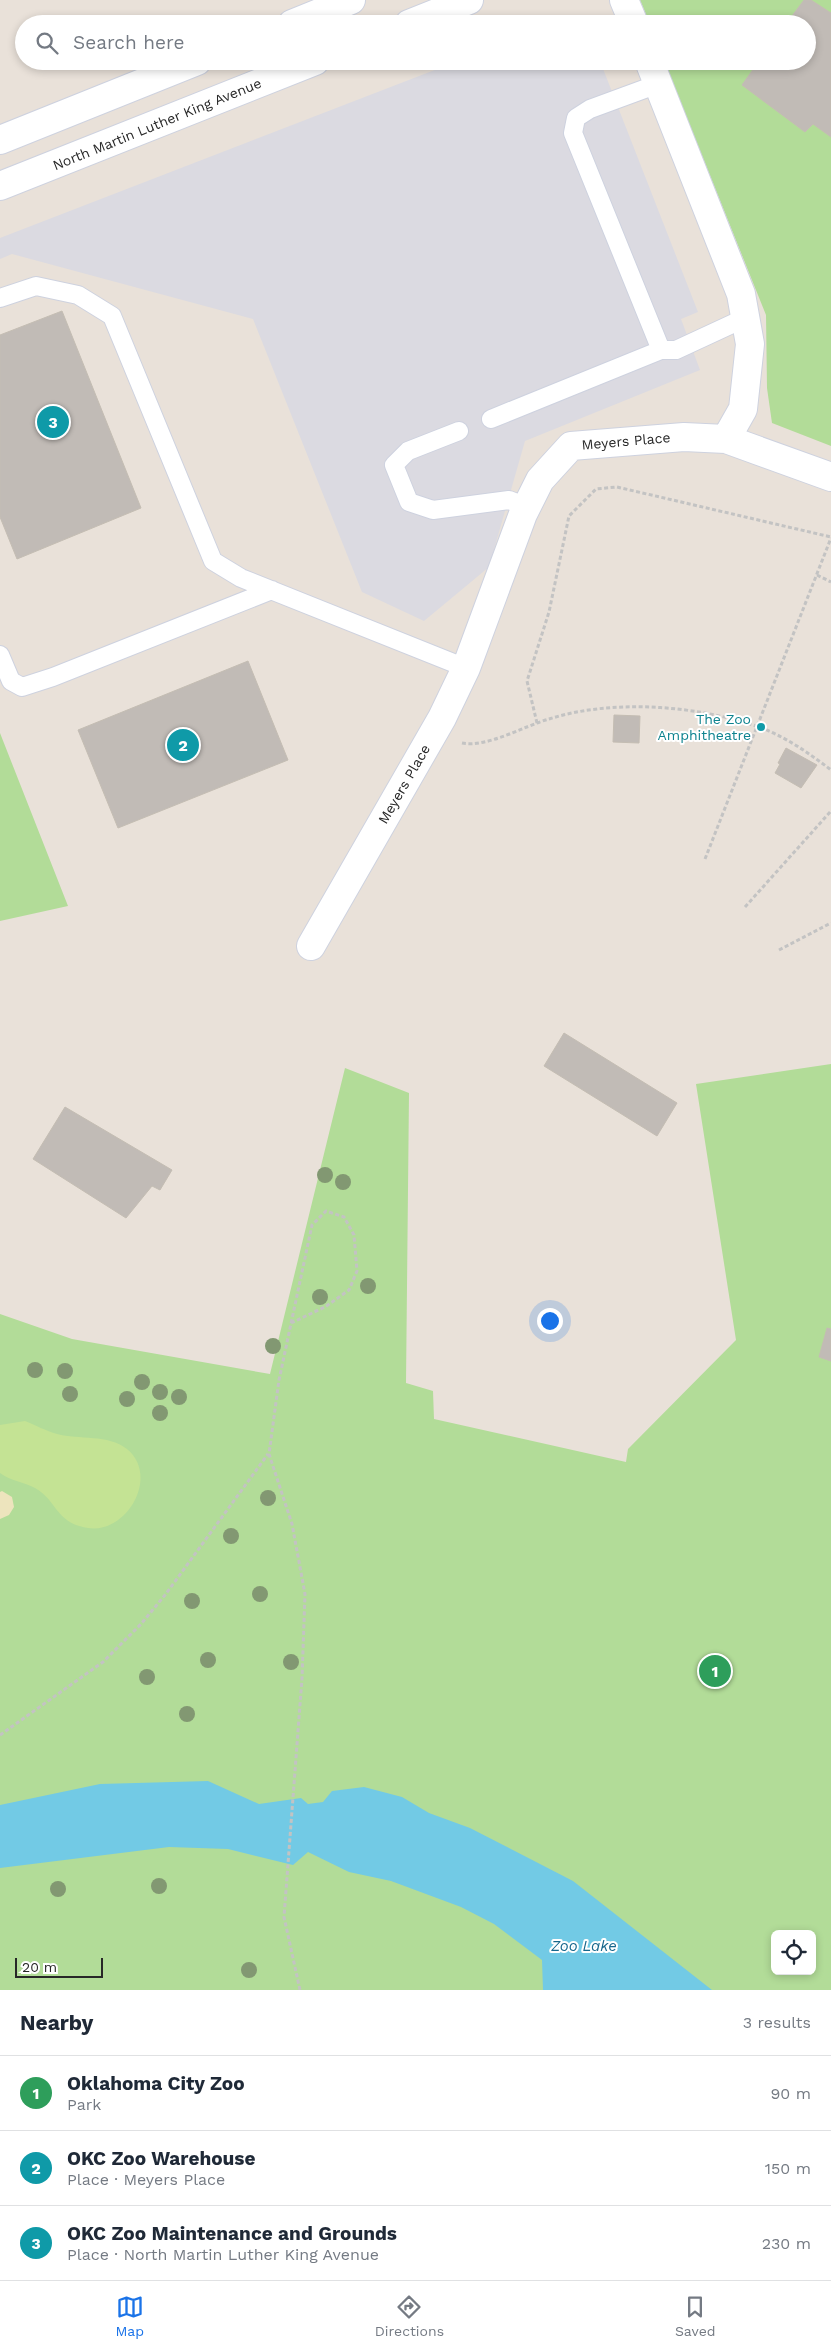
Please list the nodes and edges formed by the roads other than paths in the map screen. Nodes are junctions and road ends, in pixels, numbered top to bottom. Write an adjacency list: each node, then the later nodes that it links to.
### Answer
1 (351, 0): 4 (street)
2 (469, 0): 5 (street)
3 (624, 0): 6 (street)
4 (314, 15)
5 (432, 15)
6 (630, 15)
7 (175, 70): 10 (street)
8 (291, 70): 11 (street, North Martin Luther King Avenue)
9 (653, 72): 13 (street); 14 (lane)
10 (0, 140)
11 (0, 186)
12 (0, 298): 20 (lane)
13 (745, 318): 14 (lane); 17 (street)
14 (661, 350): 15 (lane)
15 (491, 419)
16 (459, 431): 19 (lane)
17 (726, 439): 18 (street, Meyers Place); 19 (street, Meyers Place)
18 (831, 477)
19 (527, 507): 22 (street, Meyers Place)
20 (272, 590): 21 (lane); 22 (lane)
21 (0, 655)
22 (466, 668): 23 (street, Meyers Place)
23 (311, 946)

